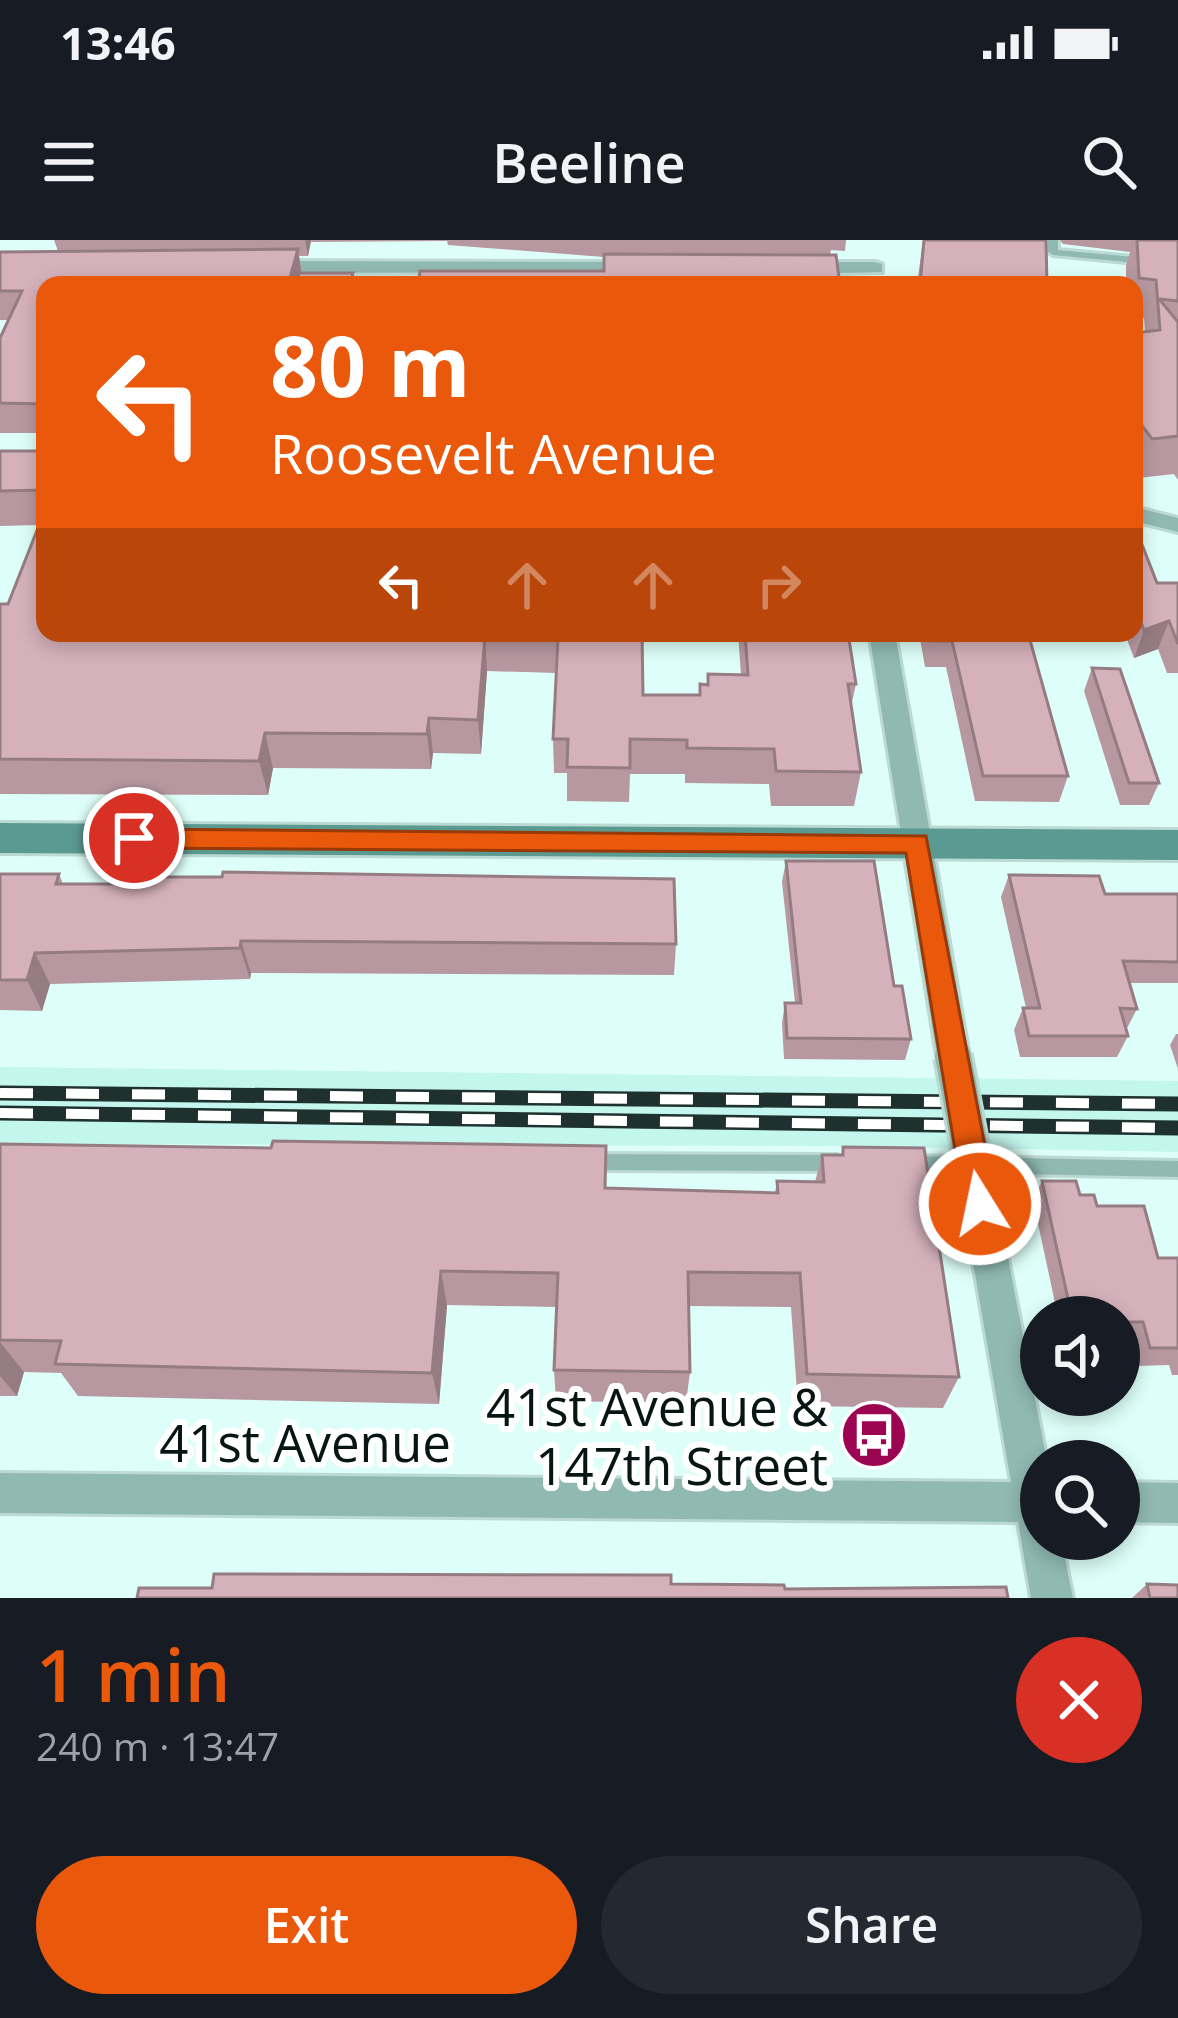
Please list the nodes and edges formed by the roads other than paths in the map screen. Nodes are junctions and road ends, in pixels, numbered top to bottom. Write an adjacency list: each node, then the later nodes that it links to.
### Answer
1 (878, 240): 8 (street)
2 (1053, 240): 3 (lane)
3 (1178, 264)
4 (237, 266): 5 (street)
5 (663, 268)
6 (781, 268): 7 (street)
7 (864, 276)
8 (874, 276)
9 (1143, 516): 10 (street)
10 (1178, 525)
11 (883, 642): 13 (street)
12 (0, 838): 13 (street)
13 (917, 843): 14 (street); 18 (street, bridge)
14 (1178, 844)
15 (569, 1162): 16 (lane)
16 (854, 1163)
17 (877, 1163): 18 (lane)
18 (973, 1164): 19 (lane); 20 (street)
19 (1178, 1169)
20 (1025, 1440)
21 (0, 1493): 24 (street, 41st Avenue)
22 (1140, 1502): 23 (street)
23 (1178, 1503)
24 (1020, 1519)
25 (1046, 1560): 26 (street)
26 (1052, 1598)

